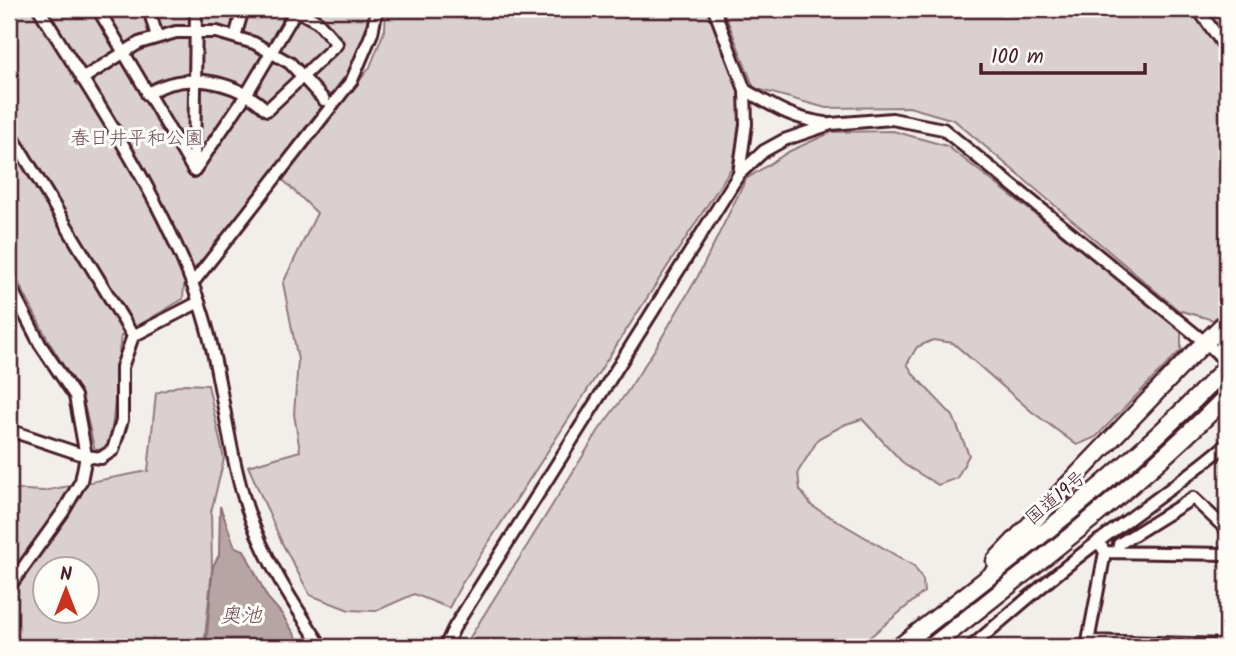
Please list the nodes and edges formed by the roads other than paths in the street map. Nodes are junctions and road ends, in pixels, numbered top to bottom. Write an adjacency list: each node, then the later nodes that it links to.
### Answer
1 (39, 9): 17 (street)
2 (98, 9): 14 (street)
3 (149, 9): 11 (street)
4 (196, 9): 10 (street)
5 (243, 9): 12 (street)
6 (296, 9): 15 (street); 16 (street)
7 (377, 9): 28 (street)
8 (714, 9): 19 (street)
9 (1198, 9): 13 (street)
10 (197, 32): 11 (street); 12 (street); 18 (street)
11 (157, 37): 14 (street)
12 (235, 37): 15 (street)
13 (1227, 50)
14 (122, 53): 17 (street); 20 (street)
15 (272, 54): 16 (street); 21 (street)
16 (302, 78): 21 (street); 22 (street)
17 (82, 79): 28 (street)
18 (197, 81): 20 (street); 21 (street); 25 (street)
19 (745, 90): 23 (street); 26 (street)
20 (147, 94): 25 (street)
21 (246, 95): 25 (street)
22 (324, 100)
23 (831, 124): 26 (street); 32 (street)
24 (9, 131): 31 (street)
25 (194, 171)
26 (738, 174): 48 (street)
27 (9, 284): 37 (street)
28 (192, 285): 29 (street)
29 (199, 302): 31 (street); 47 (street)
30 (1227, 321): 32 (highway)
31 (133, 336): 37 (street)
32 (1208, 345): 33 (street); 43 (highway)
33 (1227, 365): 43 (highway, 国道19号)
34 (1227, 396): 50 (highway, 国道19号)
35 (9, 429): 37 (street)
36 (1227, 444): 39 (street)
37 (86, 456): 44 (street)
38 (1227, 530): 41 (street)
39 (1098, 541): 40 (street); 51 (street)
40 (1105, 552): 41 (street); 45 (street)
41 (1118, 552): 42 (street)
42 (1227, 554)
43 (980, 584): 49 (highway, 国道19号)
44 (9, 587)
45 (1088, 644): 46 (street)
46 (1227, 645)
47 (323, 647)
48 (445, 647)
49 (899, 647)
50 (931, 647)
51 (971, 647)

